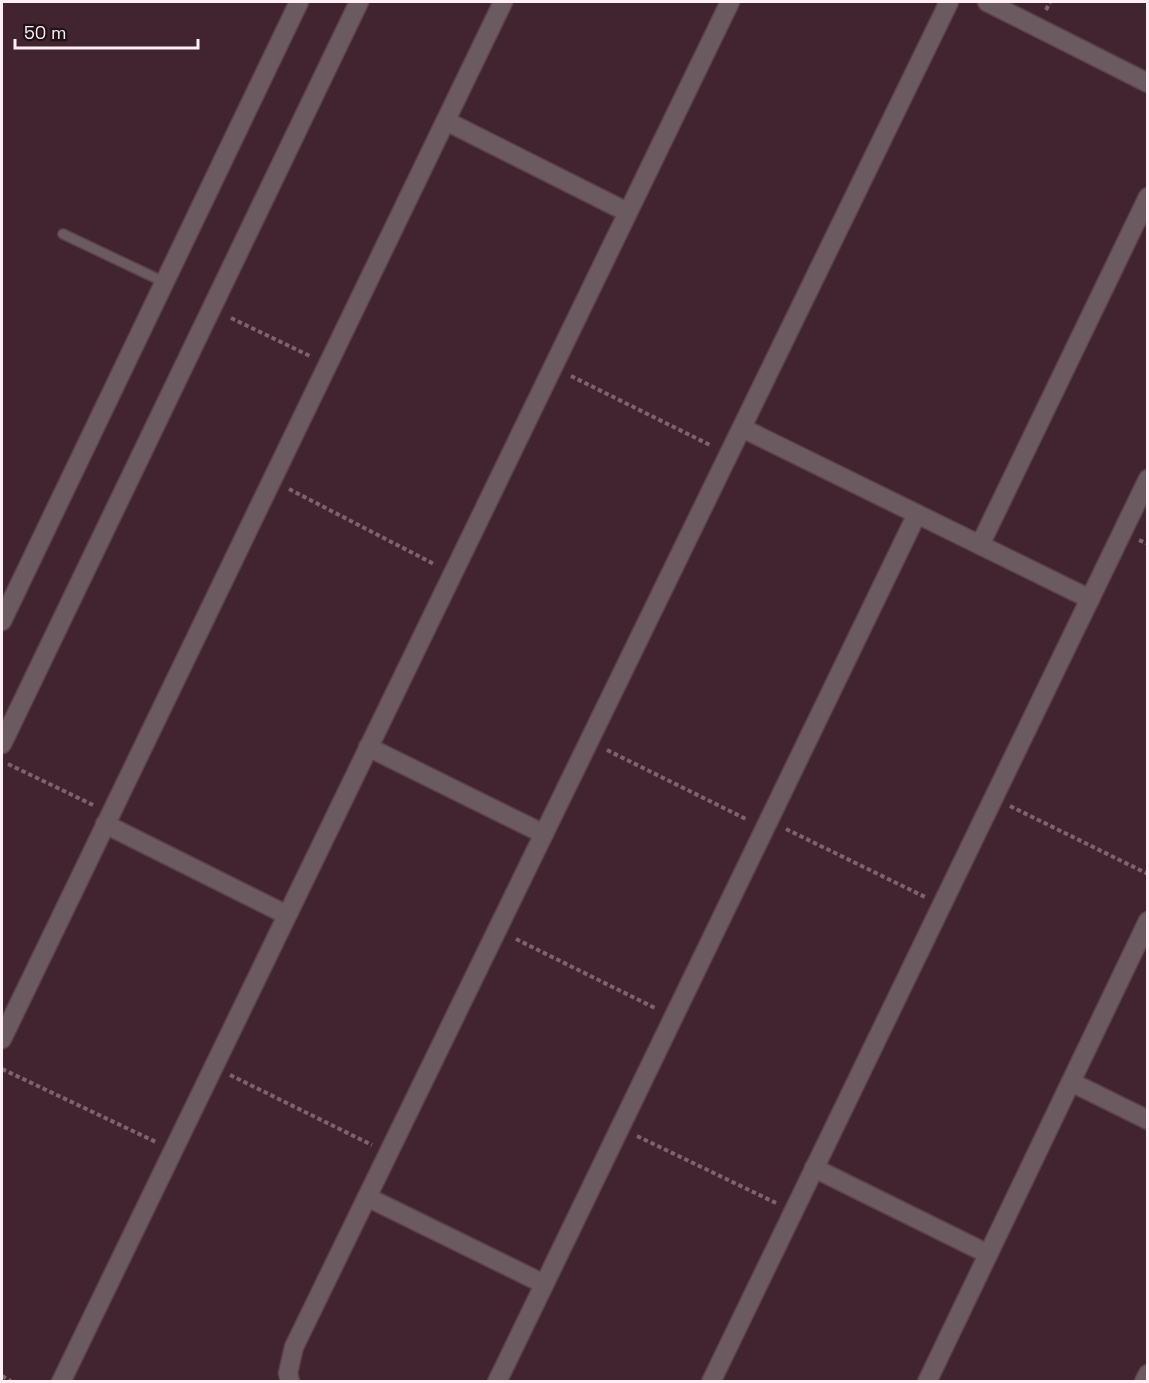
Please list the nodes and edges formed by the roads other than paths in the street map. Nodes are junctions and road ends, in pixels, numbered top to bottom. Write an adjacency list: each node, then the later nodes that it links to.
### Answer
1 (299, 2): 12 (street)
2 (359, 2): 19 (street)
3 (503, 2): 8 (street)
4 (730, 2): 10 (street)
5 (949, 2): 13 (street)
6 (987, 2): 7 (street)
7 (1148, 83)
8 (446, 121): 10 (street); 21 (street)
9 (1148, 197): 16 (street)
10 (627, 212): 20 (street)
11 (63, 234): 12 (lane)
12 (164, 282): 18 (street)
13 (742, 428): 15 (street); 22 (street)
14 (1148, 479): 17 (street)
15 (917, 514): 16 (street); 31 (street)
16 (980, 545): 17 (street)
17 (1090, 599): 28 (street)
18 (2, 621)
19 (2, 744)
20 (368, 747): 22 (street); 23 (street)
21 (108, 819): 23 (street); 25 (street)
22 (544, 834): 29 (street)
23 (287, 915): 34 (street)
24 (1148, 921): 26 (street)
25 (2, 1039)
26 (1071, 1082): 27 (street); 30 (street)
27 (1148, 1120)
28 (814, 1168): 30 (street); 37 (street)
29 (367, 1197): 31 (street); 35 (street)
30 (988, 1254): 38 (street)
31 (544, 1284): 36 (street)
32 (1148, 1374): 33 (street)
33 (1144, 1381)
34 (61, 1382)
35 (290, 1382)
36 (496, 1382)
37 (711, 1382)
38 (927, 1382)

